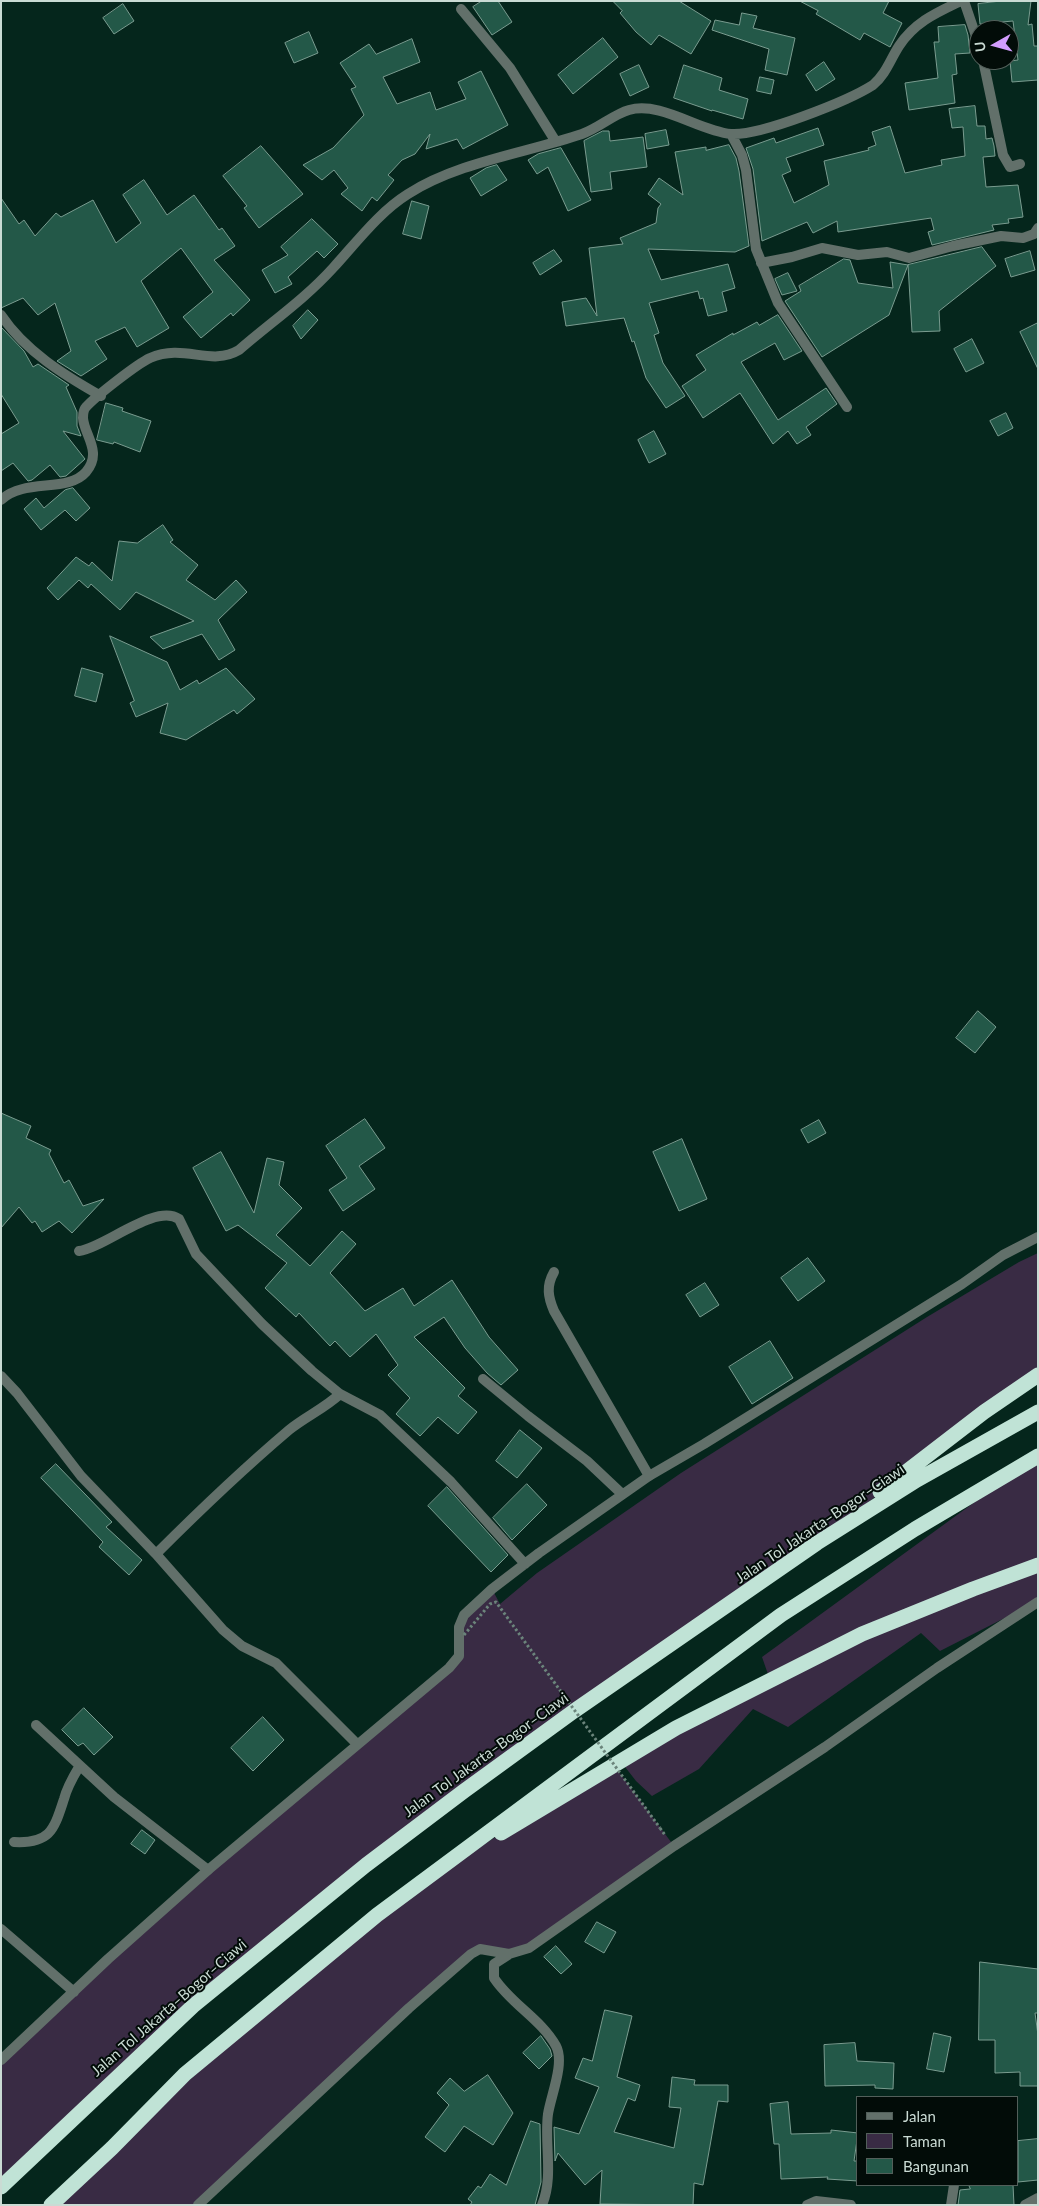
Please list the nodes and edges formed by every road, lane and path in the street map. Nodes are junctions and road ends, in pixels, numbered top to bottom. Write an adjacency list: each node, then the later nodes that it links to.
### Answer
1 (962, 1): 3 (street); 5 (street)
2 (461, 10): 6 (street)
3 (969, 20)
4 (985, 70): 7 (street)
5 (731, 134): 6 (street); 9 (street)
6 (556, 142): 11 (street)
7 (1020, 164)
8 (1038, 228): 9 (street)
9 (761, 263): 12 (street)
10 (1, 315): 11 (street)
11 (100, 396): 13 (street)
12 (847, 407)
13 (1, 500)
14 (1038, 1237): 23 (street)
15 (79, 1250): 20 (street)
16 (554, 1272): 23 (street)
17 (1038, 1375): 25 (highway)
18 (1, 1376): 26 (street)
19 (483, 1379): 24 (street)
20 (340, 1394): 26 (street); 27 (street)
21 (1038, 1412): 25 (highway, Jalan Tol Jakarta–Bogor–Ciawi)
22 (1038, 1456): 37 (highway)
23 (649, 1476): 24 (street)
24 (622, 1494): 27 (street)
25 (817, 1543): 43 (highway, Jalan Tol Jakarta–Bogor–Ciawi)
26 (156, 1554): 32 (street)
27 (524, 1564): 32 (street)
28 (1038, 1566): 37 (highway)
29 (1038, 1602): 39 (street)
30 (464, 1635): 34 (path, bridge)
31 (36, 1725): 33 (street)
32 (357, 1744): 36 (street)
33 (79, 1767): 35 (street); 36 (street)
34 (660, 1828)
35 (14, 1842)
36 (208, 1870): 40 (street)
37 (377, 1915): 45 (highway)
38 (1, 1929): 40 (street)
39 (509, 1954): 46 (street); 47 (street)
40 (74, 1992): 41 (street)
41 (1, 2060)
42 (954, 2186): 50 (street)
43 (1, 2187)
44 (1038, 2198): 51 (street)
45 (51, 2205)
46 (198, 2205)
47 (542, 2205)
48 (807, 2205): 49 (street)
49 (851, 2205)
50 (951, 2205)
51 (1025, 2205)

